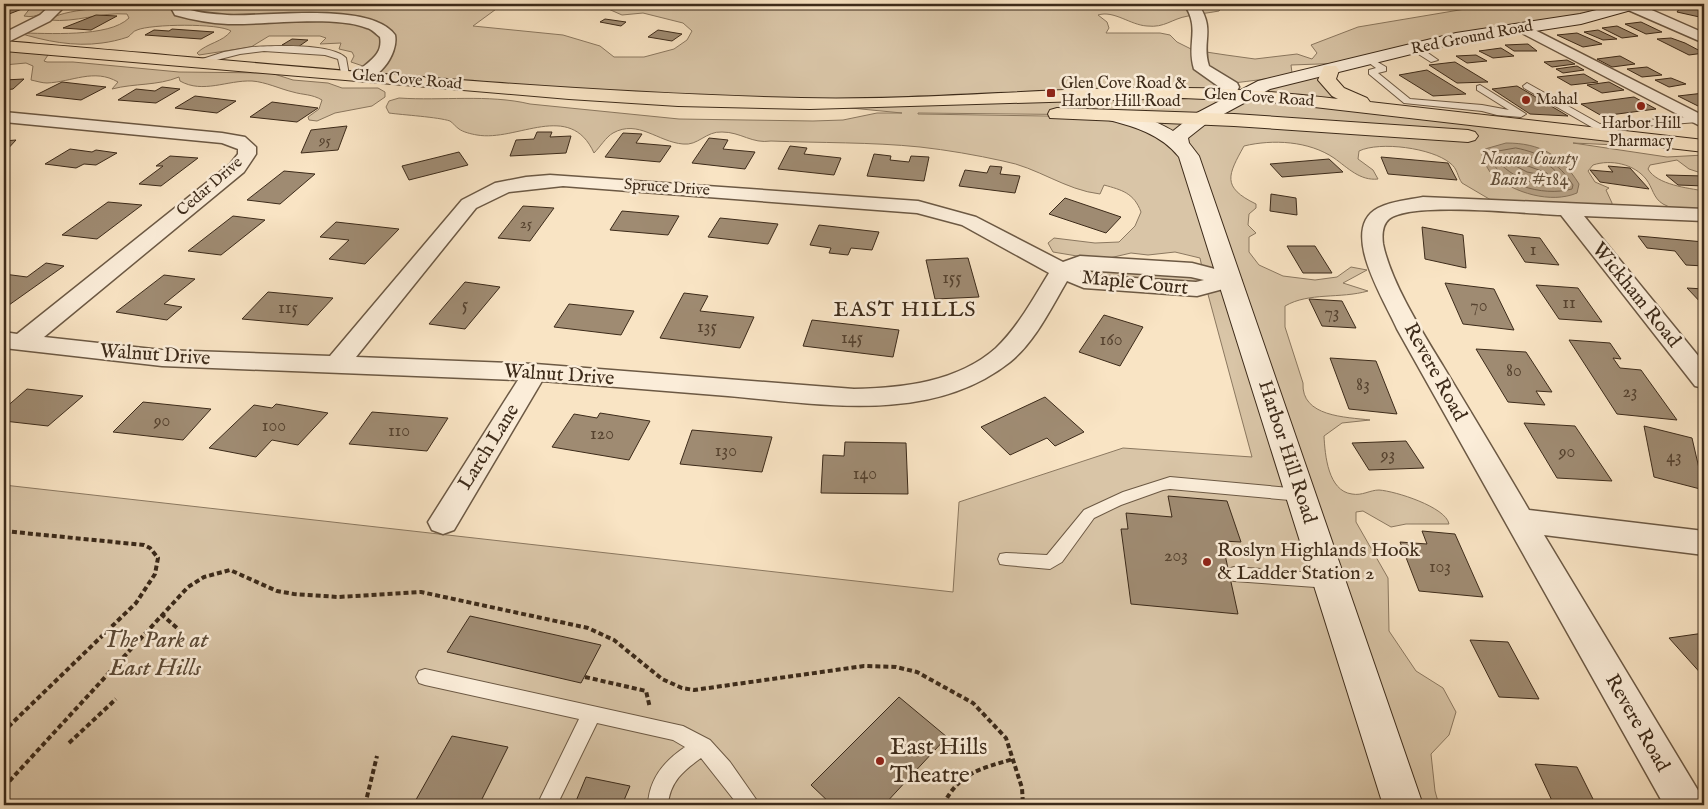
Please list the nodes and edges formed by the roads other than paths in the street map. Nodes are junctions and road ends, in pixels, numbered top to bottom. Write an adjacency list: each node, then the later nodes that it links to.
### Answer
1 (60, 4): 7 (street)
2 (176, 4): 17 (street)
3 (1191, 4): 20 (street)
4 (1634, 5): 5 (street, Red Ground Road); 6 (street)
5 (1523, 28): 11 (street, Red Ground Road); 31 (street)
6 (1704, 38)
7 (4, 39)
8 (278, 41): 10 (lane)
9 (4, 46): 14 (main road, Glen Cove Road)
10 (266, 48): 14 (lane); 17 (lane)
11 (1415, 48): 12 (street, Red Ground Road); 13 (lane)
12 (1369, 60): 15 (street, Red Ground Road); 23 (lane)
13 (1434, 60)
14 (197, 62): 17 (main road, Glen Cove Road)
15 (1330, 70): 16 (street, Red Ground Road); 24 (main road)
16 (1307, 74): 20 (street, Red Ground Road); 21 (street, Red Ground Road)
17 (353, 76): 22 (main road, Glen Cove Road)
18 (1527, 86): 33 (lane)
19 (1480, 88): 26 (lane)
20 (1236, 91): 21 (main road, Glen Cove Road); 22 (main road, Glen Cove Road); 29 (street)
21 (1271, 97): 24 (main road, Glen Cove Road); 30 (street)
22 (810, 104): 27 (main road, Glen Cove Road)
23 (1402, 105): 24 (main road, Glen Cove Road); 25 (main road, Glen Cove Road)
24 (1371, 107)
25 (1484, 114): 26 (lane); 32 (main road, Glen Cove Road)
26 (1521, 114): 32 (lane)
27 (1112, 115): 29 (main road, Glen Cove Road); 34 (street)
28 (4, 117): 40 (street, Cedar Drive)
29 (1200, 119): 30 (main road, Glen Cove Road); 34 (street)
30 (1234, 120): 34 (street); 35 (main road, Glen Cove Road)
31 (1701, 121): 33 (lane)
32 (1537, 126): 33 (main road, Glen Cove Road)
33 (1600, 131): 35 (main road, Glen Cove Road)
34 (1194, 145): 39 (street, Harbor Hill Road)
35 (1704, 148)
36 (1568, 210): 37 (street, Revere Road); 43 (street, Wickham Road); 45 (street, Revere Road)
37 (1704, 215)
38 (1062, 271): 39 (street, Maple Court); 41 (street, Spruce Drive); 42 (street, Walnut Drive)
39 (1230, 280): 44 (street, Harbor Hill Road)
40 (13, 341): 41 (street, Walnut Drive)
41 (338, 364): 42 (street, Walnut Drive)
42 (536, 372): 46 (street, Larch Lane)
43 (1704, 380)
44 (1302, 495): 48 (lane); 50 (street, Harbor Hill Road)
45 (1519, 520): 47 (street); 58 (street, Revere Road)
46 (443, 522)
47 (1704, 543)
48 (1006, 559)
49 (1234, 574): 50 (lane)
50 (1329, 582): 57 (street, Harbor Hill Road)
51 (425, 677): 52 (lane)
52 (592, 714): 53 (lane); 54 (lane)
53 (703, 746): 55 (lane); 56 (lane)
54 (547, 805)
55 (658, 805)
56 (750, 805)
57 (1403, 805)
58 (1685, 805)

